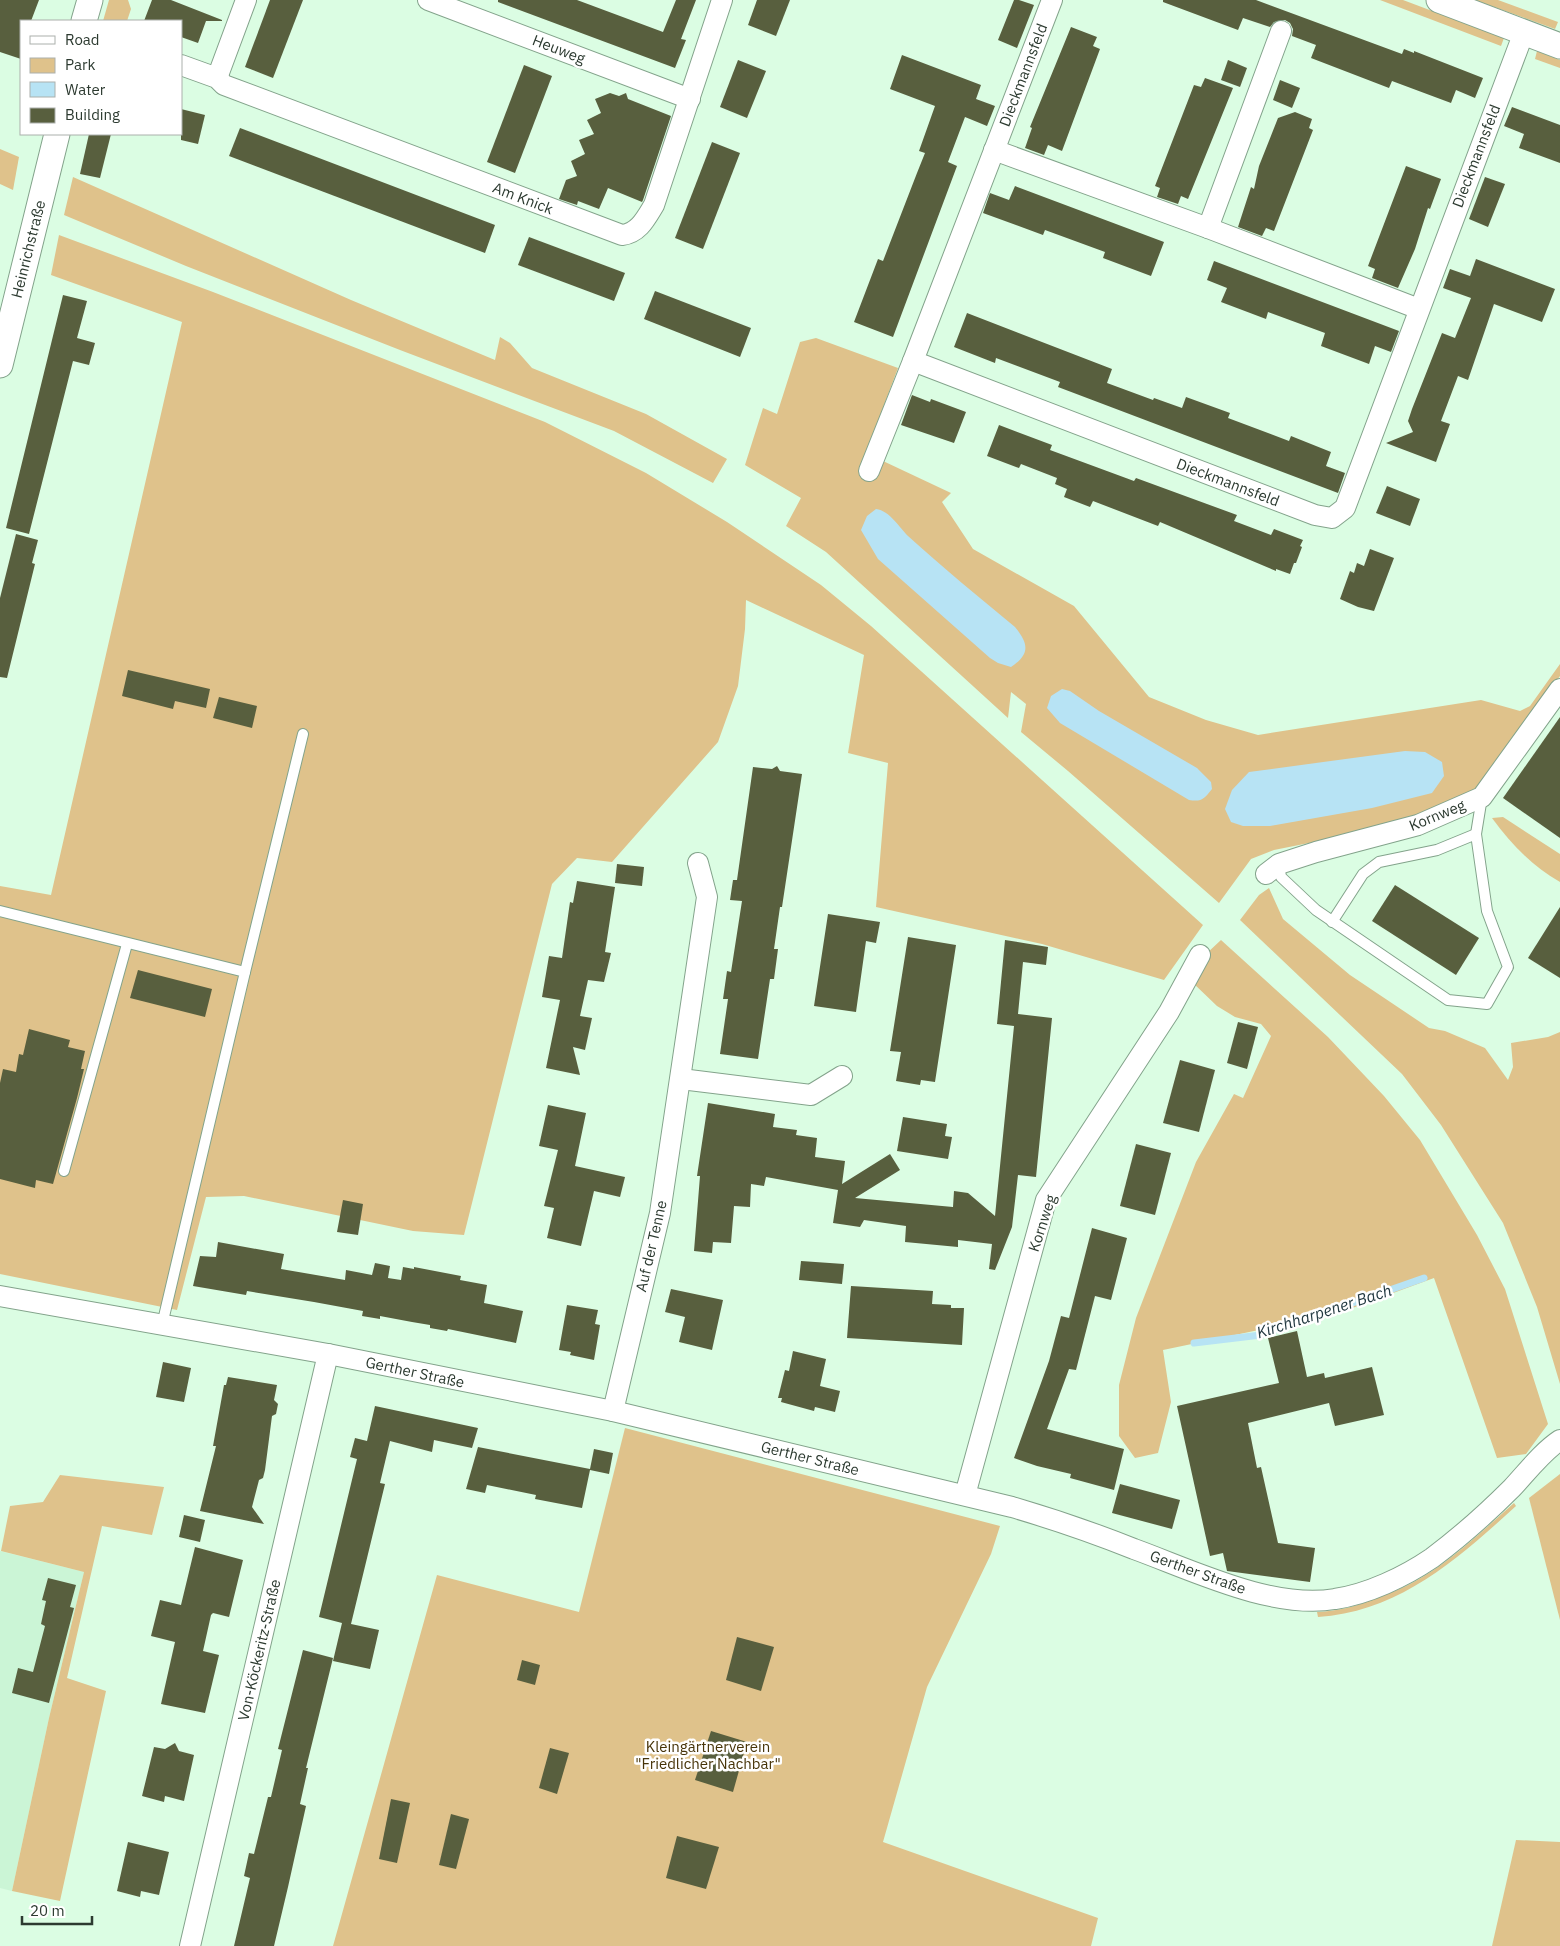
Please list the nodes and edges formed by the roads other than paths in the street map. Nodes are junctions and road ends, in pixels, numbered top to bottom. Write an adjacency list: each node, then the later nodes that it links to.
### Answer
1 (90, 0): 7 (street)
2 (246, 0): 12 (street)
3 (428, 0): 13 (street, Heuweg)
4 (722, 0): 13 (street, Am Knick)
5 (1052, 0): 15 (street, Dieckmannsfeld)
6 (1438, 0): 9 (street)
7 (84, 20)
8 (1281, 31): 16 (street)
9 (1524, 32): 10 (street); 17 (street, Dieckmannsfeld)
10 (1560, 46)
11 (182, 65): 12 (street, Am Knick)
12 (217, 78): 13 (street, Am Knick)
13 (690, 99)
14 (57, 135): 19 (street, Heinrichstraße)
15 (994, 150): 16 (street); 18 (street, Dieckmannsfeld)
16 (1208, 228): 17 (street)
17 (1419, 309): 18 (street, Dieckmannsfeld)
18 (913, 361): 20 (street, Dieckmannsfeld)
19 (0, 365)
20 (869, 471)
21 (1560, 690): 23 (street, Kornweg)
22 (303, 734): 31 (lane)
23 (1482, 796): 24 (lane); 26 (street, Kornweg)
24 (1476, 834): 28 (lane); 28 (lane)
25 (698, 863): 33 (street, Auf der Tenne)
26 (1272, 869): 28 (lane)
27 (0, 911): 29 (lane)
28 (1332, 922)
29 (127, 944): 31 (lane); 34 (lane)
30 (1200, 955): 40 (street, Kornweg)
31 (245, 972): 36 (lane)
32 (842, 1076): 33 (street)
33 (681, 1079): 38 (street, Auf der Tenne)
34 (64, 1171)
35 (0, 1296): 36 (street, Gerther Straße)
36 (162, 1325): 37 (street, Gerther Straße)
37 (328, 1354): 38 (street, Gerther Straße); 41 (street, Von-Köckeritz-Straße)
38 (613, 1411): 40 (street, Gerther Straße)
39 (1560, 1440): 40 (street, Gerther Straße)
40 (965, 1495)
41 (190, 1946)

